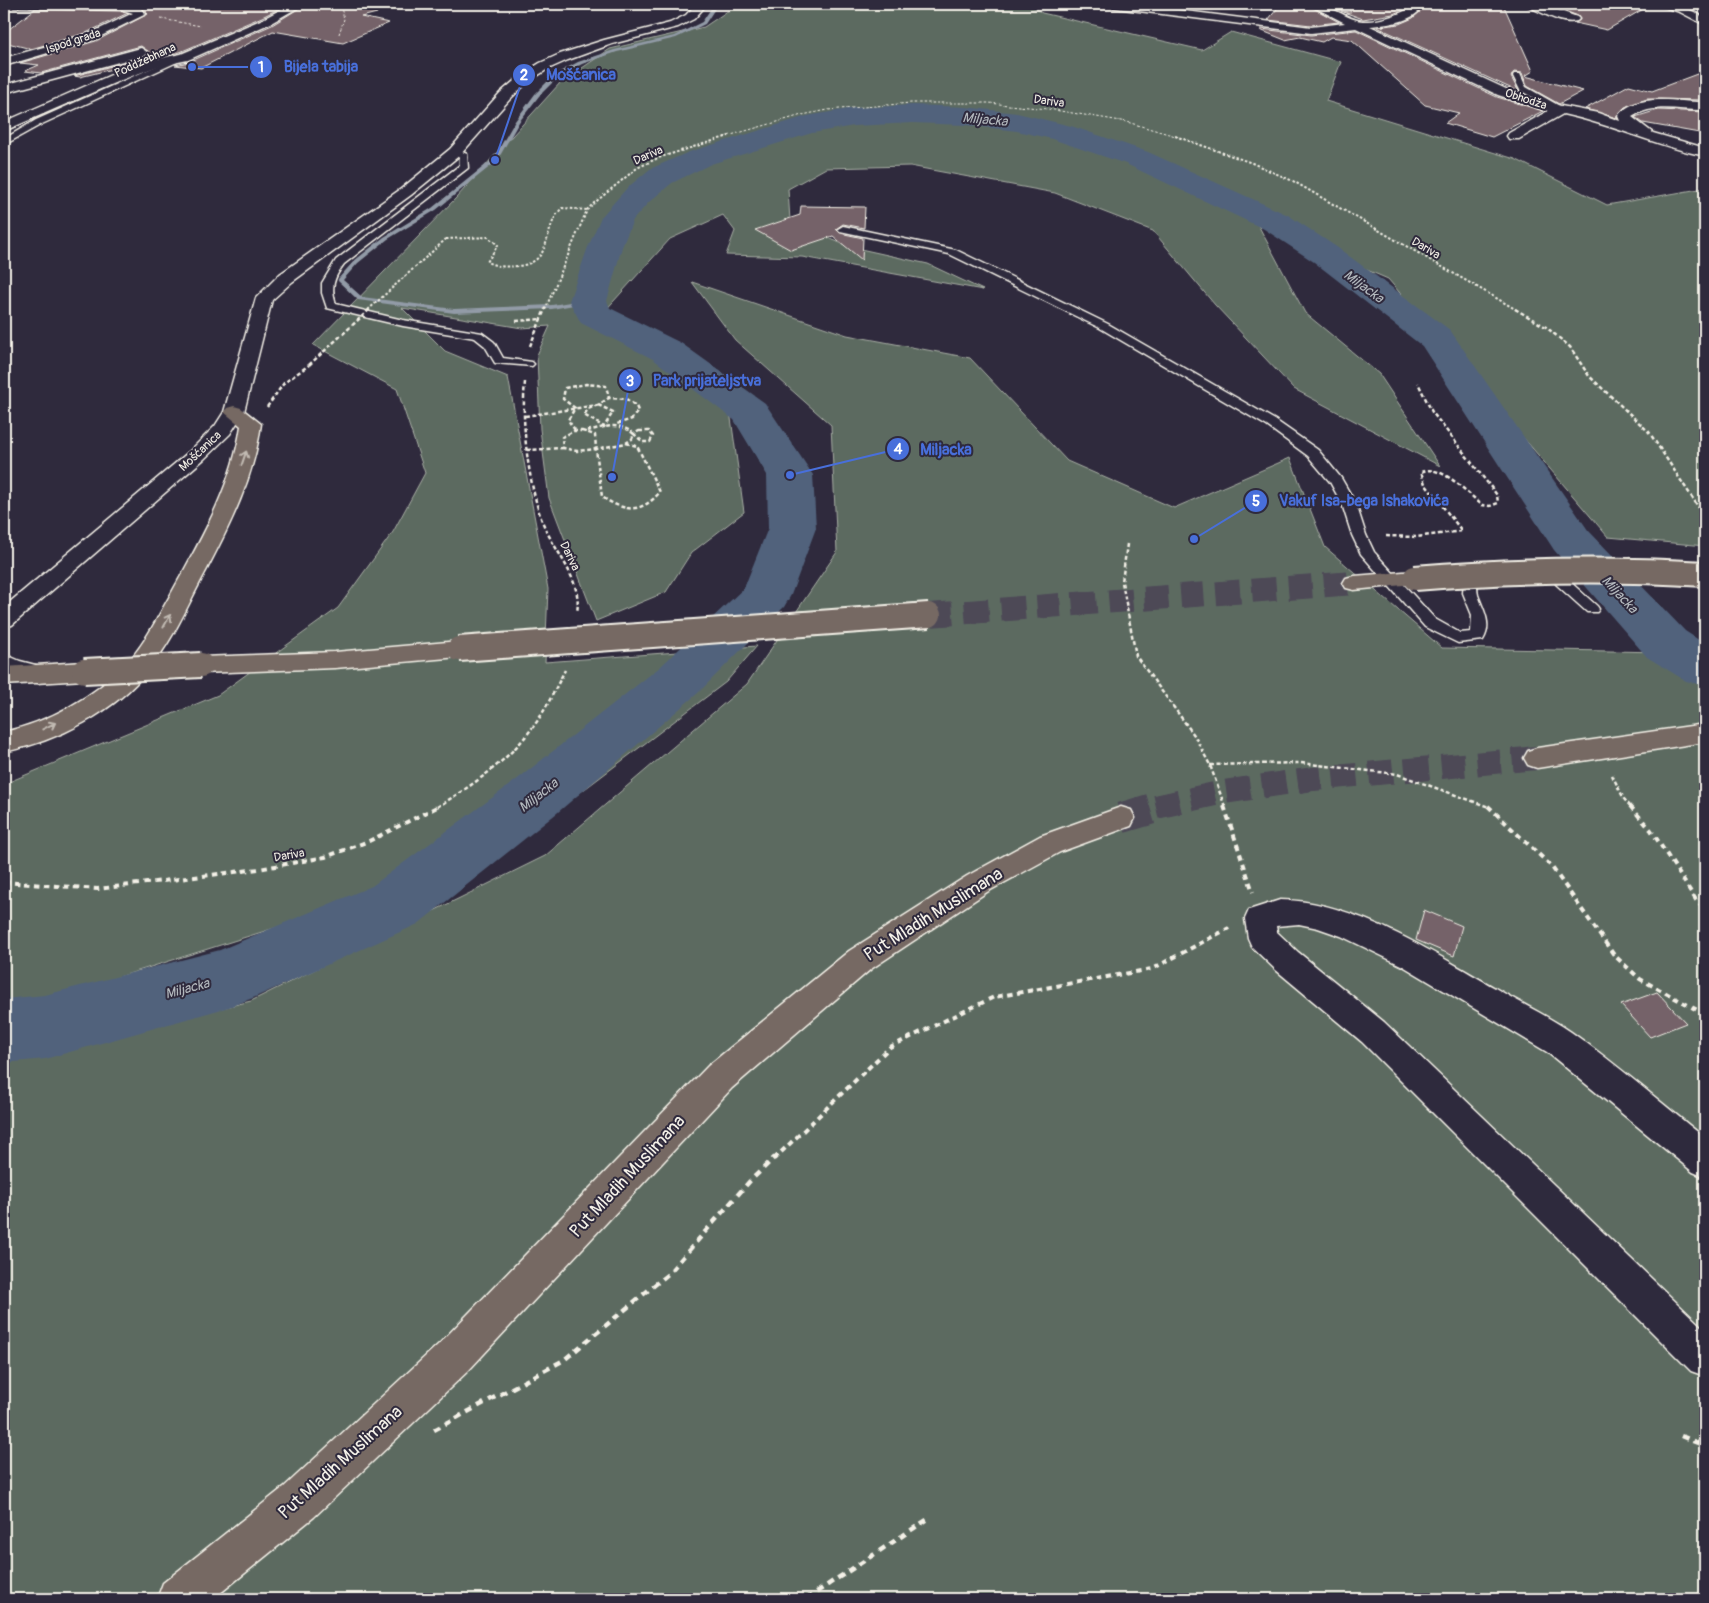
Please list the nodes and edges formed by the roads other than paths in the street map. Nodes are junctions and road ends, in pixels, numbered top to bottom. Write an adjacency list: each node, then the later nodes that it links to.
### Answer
1 (14, 4): 16 (street, Ispod grada)
2 (299, 4): 11 (street, Poddžebhana)
3 (702, 4): 25 (street, Mošćanica)
4 (1107, 4): 12 (street)
5 (1316, 4): 12 (street, Obhodža)
6 (1417, 4): 12 (street)
7 (1532, 4): 9 (street)
8 (1665, 4): 10 (street)
9 (1573, 20)
10 (1705, 22)
11 (261, 23): 13 (street); 15 (street, Poddžebhana)
12 (1355, 24): 20 (street, Obhodža)
13 (207, 30)
14 (152, 50): 18 (street)
15 (184, 57): 21 (street); 24 (lane, Poddžebhana)
16 (4, 62)
17 (1517, 76): 20 (lane)
18 (4, 89)
19 (1705, 106): 23 (street)
20 (1560, 110): 22 (street); 23 (street, Obhodža)
21 (4, 127)
22 (1514, 136)
23 (1653, 138): 26 (street, Obhodža)
24 (4, 142)
25 (455, 152): 28 (lane); 29 (street, Mošćanica)
26 (1705, 152)
27 (844, 229): 31 (lane)
28 (528, 364)
29 (243, 418): 35 (street, Mošćanica); 40 (main road, one-way to 29)
30 (1705, 574): 31 (main road, bridge)
31 (1392, 580): 32 (main road); 33 (lane)
32 (1354, 583)
33 (1592, 609)
34 (929, 615): 37 (main road, bridge)
35 (4, 619)
36 (4, 662): 37 (street)
37 (38, 674): 38 (main road)
38 (4, 676)
39 (1705, 733): 41 (main road)
40 (4, 742)
41 (1537, 758)
42 (1121, 818): 45 (main road, Put Mladih Muslimana)
43 (1705, 1160): 44 (street)
44 (1705, 1357)
45 (178, 1599)

